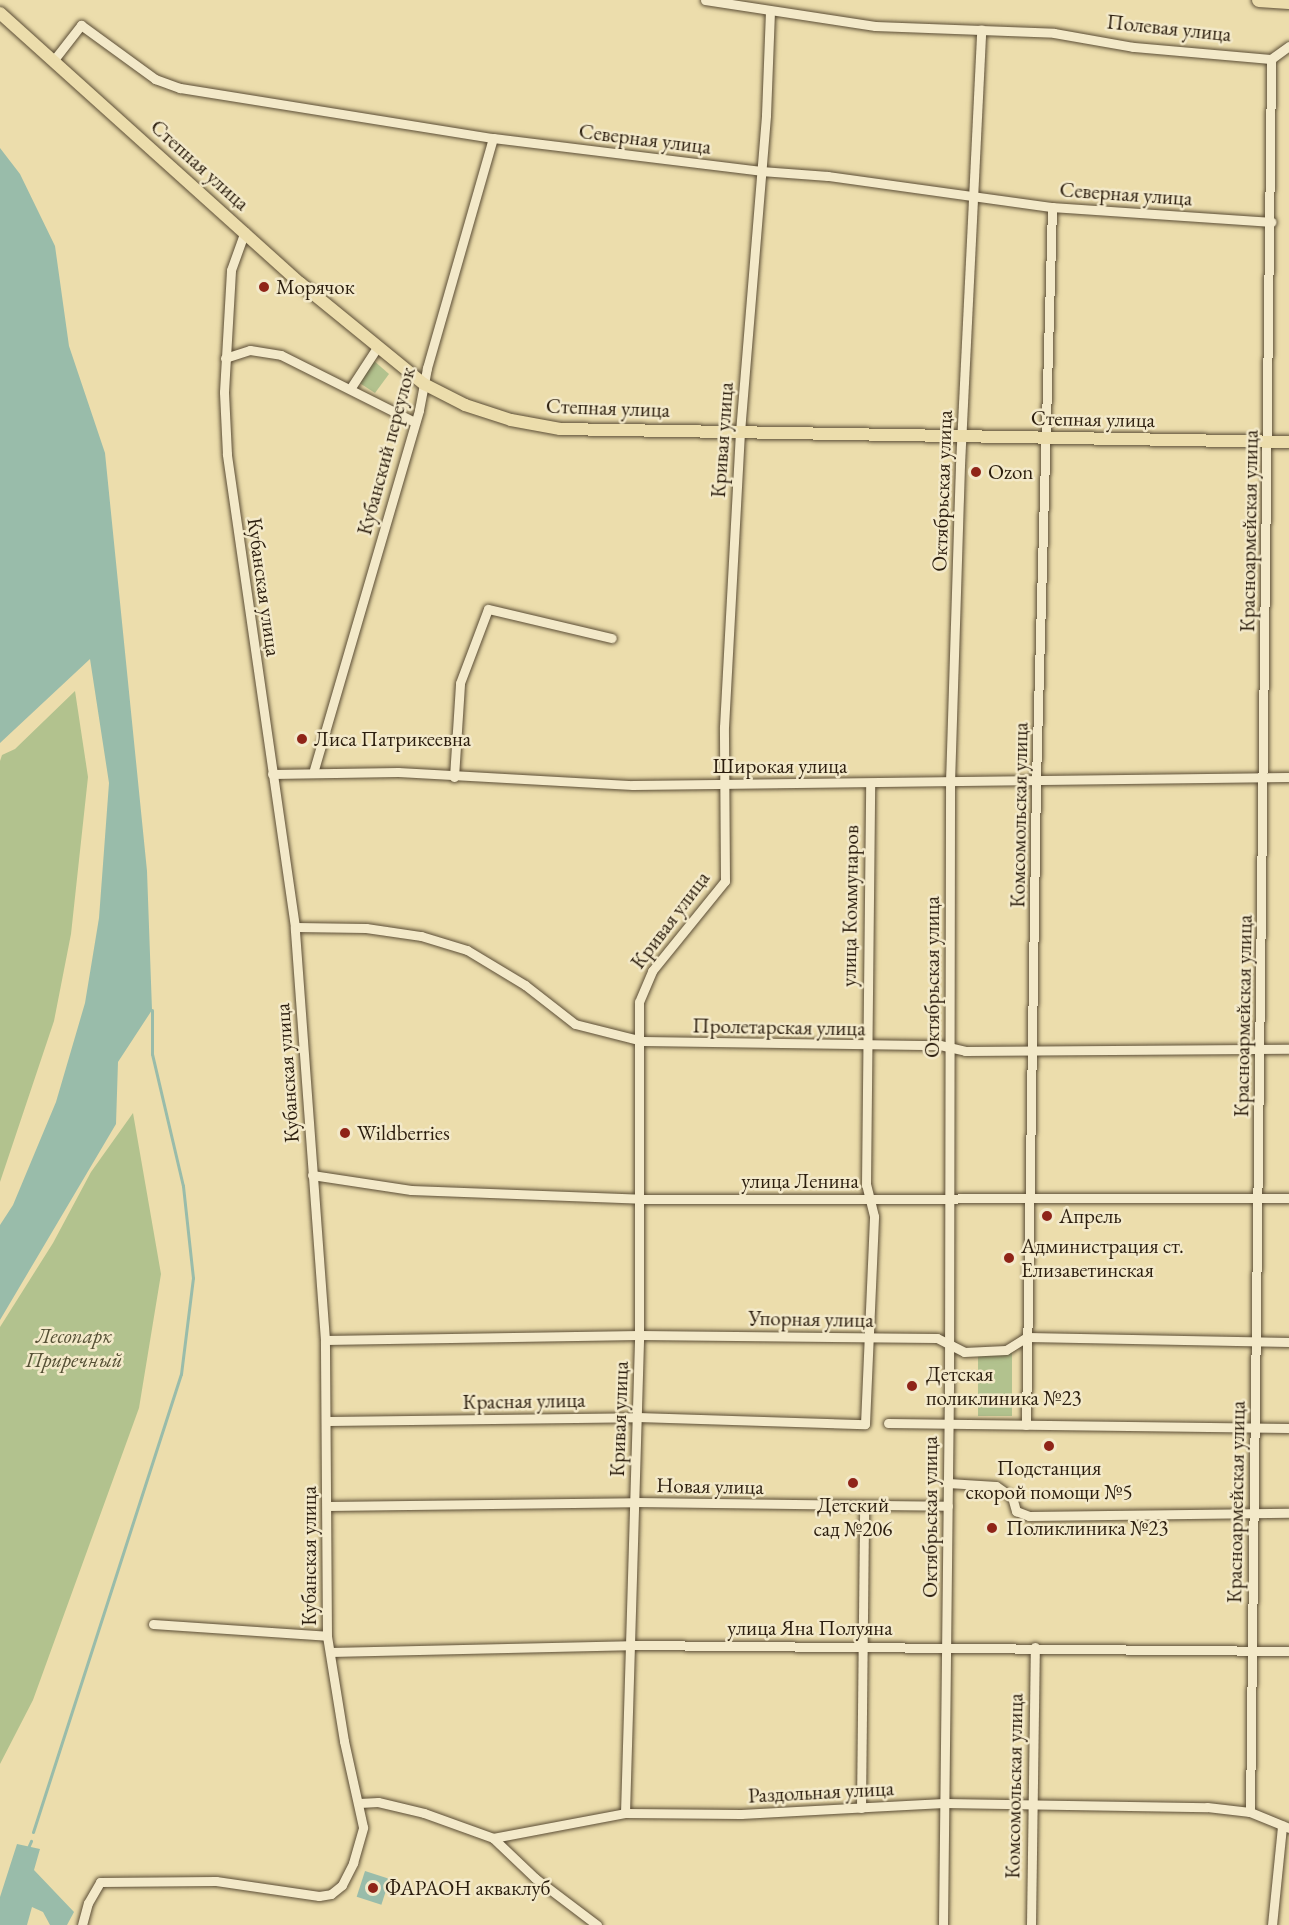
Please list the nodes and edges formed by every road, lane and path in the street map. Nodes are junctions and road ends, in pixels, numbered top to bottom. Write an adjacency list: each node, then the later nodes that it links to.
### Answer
1 (705, 0): 4 (street, Полевая улица)
2 (1259, 0): 3 (highway)
3 (1289, 2)
4 (770, 12): 6 (street, Полевая улица); 11 (street, Кривая улица)
5 (0, 13): 9 (main road, Степная улица)
6 (981, 30): 8 (street, Полевая улица); 12 (street, Октябрьская улица)
7 (1289, 45): 8 (street)
8 (1271, 59): 14 (street, Красноармейская улица)
9 (53, 61): 10 (street, Северная улица); 15 (main road, Степная улица)
10 (493, 138): 11 (street, Северная улица); 18 (street, Кубанский переулок)
11 (761, 171): 12 (street, Северная улица); 21 (street, Кривая улица)
12 (972, 196): 13 (street, Северная улица); 23 (street, Октябрьская улица)
13 (1052, 207): 14 (street, Северная улица); 22 (street, Комсомольская улица)
14 (1270, 222): 24 (street, Красноармейская улица)
15 (244, 231): 16 (main road, Степная улица); 17 (street, Кубанская улица)
16 (378, 346): 18 (main road, Степная улица); 19 (street)
17 (225, 358): 19 (street); 28 (street, Кубанская улица)
18 (424, 384): 20 (street, Кубанский переулок); 21 (main road, Степная улица)
19 (350, 389): 20 (street)
20 (415, 422): 27 (street, Кубанский переулок)
21 (740, 432): 23 (main road, Степная улица); 33 (street, Кривая улица)
22 (1047, 437): 23 (main road, Степная улица); 24 (main road, Степная улица); 32 (street, Комсомольская улица)
23 (961, 438): 34 (street, Октябрьская улица)
24 (1268, 441): 25 (main road, Степная улица); 30 (street, Красноармейская улица)
25 (1289, 442)
26 (612, 638): 29 (street)
27 (313, 773): 28 (street, Широкая улица); 29 (street, Широкая улица)
28 (272, 774): 36 (street, Кубанская улица)
29 (454, 777): 33 (street, Широкая улица)
30 (1264, 777): 31 (street, Широкая улица); 32 (street, Широкая улица); 41 (street, Красноармейская улица)
31 (1289, 777)
32 (1036, 780): 34 (street, Широкая улица); 40 (street, Комсомольская улица)
33 (724, 783): 35 (street, Широкая улица); 37 (street, Кривая улица)
34 (950, 783): 35 (street, Широкая улица); 39 (street, Октябрьская улица)
35 (870, 784): 38 (street, улица Коммунаров)
36 (295, 927): 37 (street, Пролетарская улица); 43 (street, Кубанская улица)
37 (642, 1041): 38 (street, Пролетарская улица); 47 (street, Кривая улица)
38 (866, 1047): 39 (street, Пролетарская улица); 44 (street, улица Коммунаров)
39 (950, 1048): 40 (street, Пролетарская улица); 48 (street, Октябрьская улица)
40 (1034, 1049): 41 (street, Пролетарская улица); 49 (street, Комсомольская улица)
41 (1261, 1049): 42 (street, Пролетарская улица); 45 (street, Красноармейская улица)
42 (1289, 1049)
43 (312, 1175): 47 (street, улица Ленина); 53 (street, Кубанская улица)
44 (870, 1198): 47 (street, улица Ленина); 48 (street, улица Ленина); 52 (street, улица Коммунаров)
45 (1257, 1198): 46 (street, улица Ленина); 49 (street, улица Ленина); 54 (street, Красноармейская улица)
46 (1289, 1198)
47 (641, 1199): 50 (street, Кривая улица)
48 (950, 1199): 49 (street, улица Ленина); 56 (street, Октябрьская улица)
49 (1030, 1199): 51 (street, Комсомольская улица)
50 (639, 1335): 52 (street, Упорная улица); 53 (street, Упорная улица); 57 (street, Кривая улица)
51 (1027, 1337): 54 (street, Упорная улица); 56 (street, Упорная улица); 62 (street, Комсомольская улица)
52 (866, 1338): 56 (street, Упорная улица); 61 (street, улица Коммунаров)
53 (325, 1340): 58 (street, Кубанская улица)
54 (1256, 1342): 55 (street, Упорная улица); 63 (street, Красноармейская улица)
55 (1289, 1342)
56 (947, 1343): 59 (street, Октябрьская улица)
57 (638, 1418): 58 (street, Красная улица); 61 (street, Красная улица); 66 (street, Кривая улица)
58 (328, 1421): 67 (street, Кубанская улица)
59 (948, 1422): 60 (street); 62 (street); 65 (street, Октябрьская улица)
60 (888, 1423)
61 (865, 1424)
62 (1026, 1425): 63 (street)
63 (1254, 1428): 64 (street); 70 (street, Красноармейская улица)
64 (1289, 1428)
65 (948, 1483): 69 (street, Октябрьская улица); 70 (street)
66 (634, 1502): 67 (street, Новая улица); 68 (street, Новая улица); 74 (street, Кривая улица)
67 (327, 1506): 73 (street, Кубанская улица)
68 (864, 1506): 69 (street, Новая улица); 75 (street)
69 (948, 1506): 76 (street, Октябрьская улица)
70 (1254, 1512): 71 (street); 78 (street, Красноармейская улица)
71 (1289, 1513)
72 (153, 1624): 73 (street)
73 (327, 1636): 80 (street, Кубанская улица)
74 (630, 1645): 75 (street, улица Яна Полуяна); 80 (street, улица Яна Полуяна); 86 (street, Кривая улица)
75 (863, 1646): 76 (street, улица Яна Полуяна); 84 (street)
76 (947, 1646): 77 (street, улица Яна Полуяна); 82 (street, Октябрьская улица)
77 (1035, 1647): 78 (street, улица Яна Полуяна); 83 (street, Комсомольская улица)
78 (1252, 1650): 79 (street, улица Яна Полуяна); 85 (street, Красноармейская улица)
79 (1289, 1651)
80 (330, 1652): 81 (street, Кубанская улица)
81 (359, 1803): 88 (street); 89 (street, Кубанская улица)
82 (944, 1803): 83 (street, Раздольная улица); 84 (street, Раздольная улица); 91 (street, Октябрьская улица)
83 (1030, 1804): 85 (street, Раздольная улица); 92 (street, Комсомольская улица)
84 (861, 1808): 86 (street, Раздольная улица)
85 (1250, 1812): 87 (street, Раздольная улица)
86 (625, 1813): 88 (street, Раздольная улица)
87 (1286, 1827): 93 (street)
88 (493, 1838): 90 (street)
89 (82, 1925)
90 (597, 1925)
91 (942, 1925)
92 (1031, 1925)
93 (1272, 1925)

